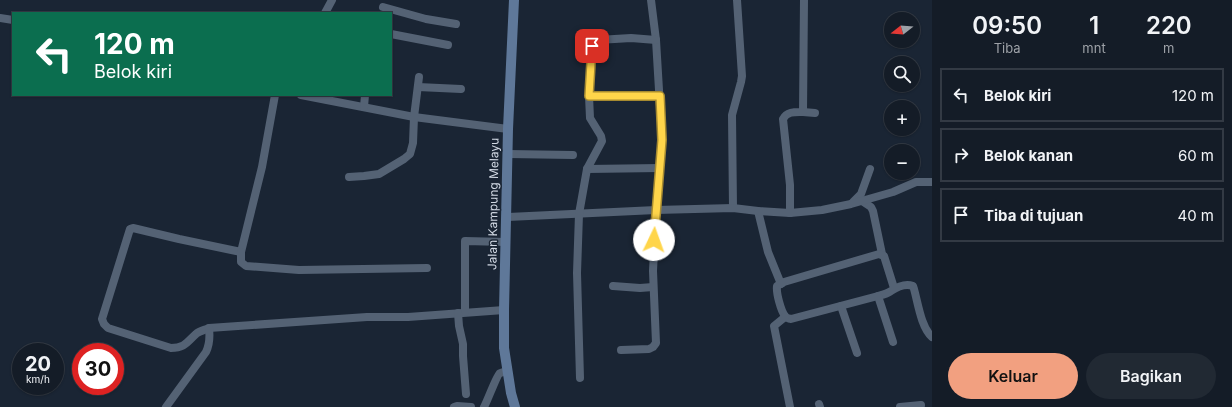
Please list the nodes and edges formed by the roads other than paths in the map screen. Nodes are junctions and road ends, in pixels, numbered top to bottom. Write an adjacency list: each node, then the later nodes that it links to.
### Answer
1 (332, 0): 7 (street)
2 (514, 0): 26 (main road, Jalan Kampung Melayu)
3 (651, 0): 12 (street)
4 (737, 0): 36 (street)
5 (804, 0): 23 (street)
6 (383, 7): 10 (street)
7 (326, 12)
8 (0, 18): 9 (street)
9 (12, 20)
10 (456, 24)
11 (392, 34): 13 (street)
12 (656, 40): 20 (street); 21 (street)
13 (448, 45)
14 (419, 78): 15 (street)
15 (418, 87): 16 (street); 25 (street)
16 (461, 90)
17 (275, 96): 43 (street)
18 (311, 96): 22 (street)
19 (365, 96): 22 (street)
20 (589, 96): 21 (street); 30 (street)
21 (660, 96): 29 (street)
22 (364, 107): 25 (street)
23 (803, 112): 24 (street); 39 (street)
24 (815, 113)
25 (414, 117): 26 (street); 32 (street)
26 (508, 129): 27 (main road, Jalan Kampung Melayu)
27 (508, 154): 28 (street); 41 (main road, Jalan Kampung Melayu)
28 (573, 155)
29 (660, 168): 30 (street); 37 (street)
30 (587, 169): 40 (street)
31 (870, 170): 35 (street)
32 (348, 177)
33 (932, 182): 34 (street)
34 (862, 201): 35 (street); 44 (street)
35 (851, 204): 39 (street)
36 (733, 208): 37 (street); 38 (street)
37 (656, 210): 40 (street); 48 (street)
38 (758, 211): 39 (street); 46 (street)
39 (790, 213)
40 (579, 214): 41 (street); 61 (street)
41 (507, 217): 42 (main road, Jalan Kampung Melayu)
42 (506, 242): 52 (main road, Jalan Kampung Melayu); 53 (street)
43 (241, 252): 45 (street); 55 (street)
44 (882, 254): 46 (street); 49 (street)
45 (427, 268)
46 (781, 284): 54 (street)
47 (613, 286): 48 (street)
48 (653, 287): 58 (street)
49 (894, 288): 50 (street); 56 (street)
50 (878, 296): 51 (street); 57 (street)
51 (841, 306): 54 (street); 59 (street)
52 (504, 310): 53 (street); 60 (main road, Jalan Kampung Melayu)
53 (462, 313): 55 (street); 62 (street)
54 (785, 317): 69 (street)
55 (209, 328): 64 (street)
56 (932, 337)
57 (893, 342)
58 (621, 350)
59 (857, 353)
60 (508, 371): 67 (street); 68 (main road, Jalan Kampung Melayu)
61 (580, 378)
62 (466, 394)
63 (921, 405): 71 (street)
64 (166, 407)
65 (454, 407): 66 (street)
66 (471, 407)
67 (484, 407)
68 (515, 407)
69 (790, 407)
70 (900, 407): 71 (street)
71 (905, 407)

